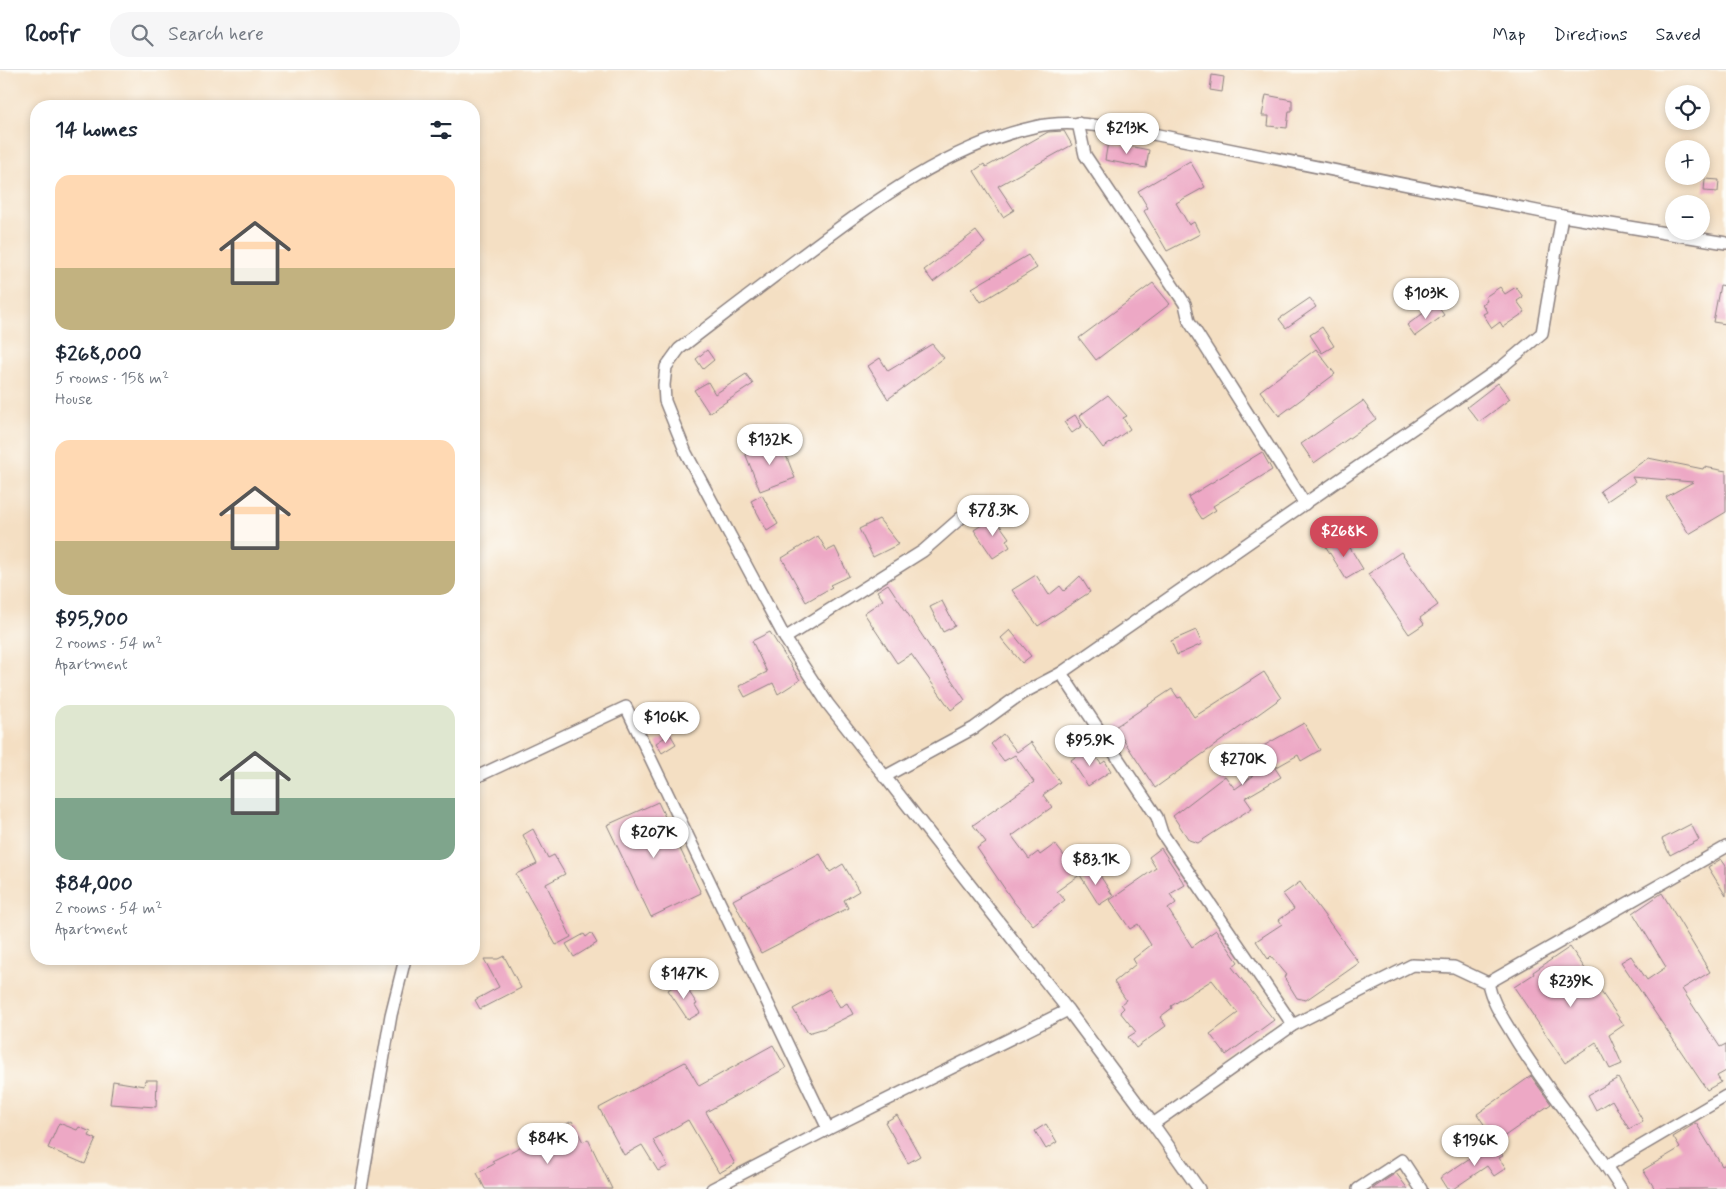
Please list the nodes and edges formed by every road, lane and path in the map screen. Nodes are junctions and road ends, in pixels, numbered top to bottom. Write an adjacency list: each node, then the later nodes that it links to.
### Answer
1 (1078, 123): 2 (street); 4 (street); 6 (street)
2 (1562, 216): 3 (street); 4 (street)
3 (1726, 244)
4 (1305, 504): 7 (street)
5 (964, 515): 6 (street)
6 (786, 638): 9 (street)
7 (1061, 674): 9 (street); 14 (street)
8 (480, 775): 17 (street)
9 (884, 777): 13 (street)
10 (1726, 848): 12 (street)
11 (404, 965): 19 (street)
12 (1488, 983): 14 (street); 18 (street)
13 (1068, 1010): 16 (street); 17 (street)
14 (1293, 1024): 16 (street)
15 (1726, 1096): 18 (street)
16 (1153, 1124): 21 (street)
17 (828, 1128): 20 (street)
18 (1607, 1166): 24 (street)
19 (361, 1189)
20 (712, 1189)
21 (1198, 1189)
22 (1358, 1189): 23 (street)
23 (1421, 1189)
24 (1622, 1189)

